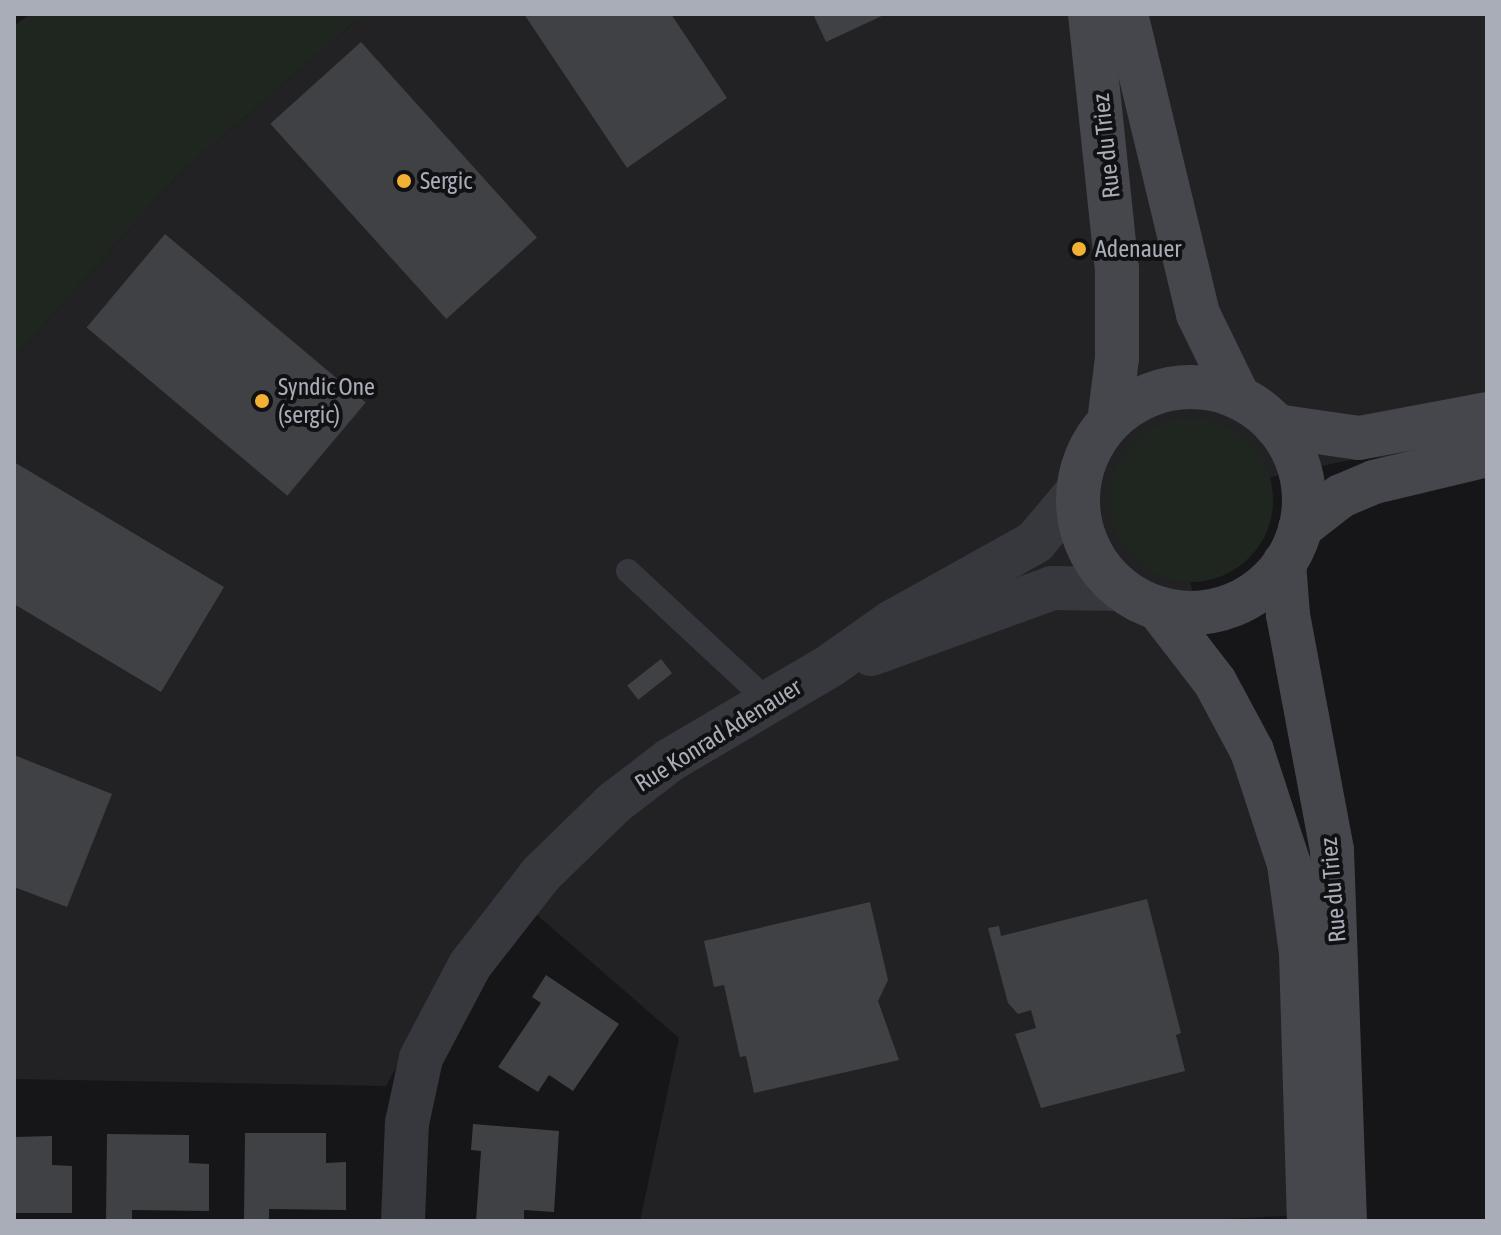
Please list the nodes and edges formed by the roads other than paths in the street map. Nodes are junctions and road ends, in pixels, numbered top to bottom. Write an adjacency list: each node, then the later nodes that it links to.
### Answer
1 (1090, 14): 5 (street, Rue du Triez)
2 (1126, 14): 3 (street, Rue du Triez)
3 (1239, 398): 5 (street); 6 (street)
4 (1487, 414): 6 (street)
5 (1109, 422): 8 (street)
6 (1276, 426): 9 (street)
7 (1487, 455): 9 (street)
8 (1078, 491): 11 (street); 12 (street, Rue Konrad Adenauer)
9 (1292, 546): 11 (street); 16 (street, Rue du Triez)
10 (628, 571): 13 (lane)
11 (1140, 598): 12 (street, Rue Konrad Adenauer); 15 (street, Rue du Triez)
12 (831, 665): 13 (street, Rue Konrad Adenauer)
13 (767, 700): 14 (street, Rue Konrad Adenauer)
14 (403, 1221)
15 (1309, 1221)
16 (1345, 1221)

